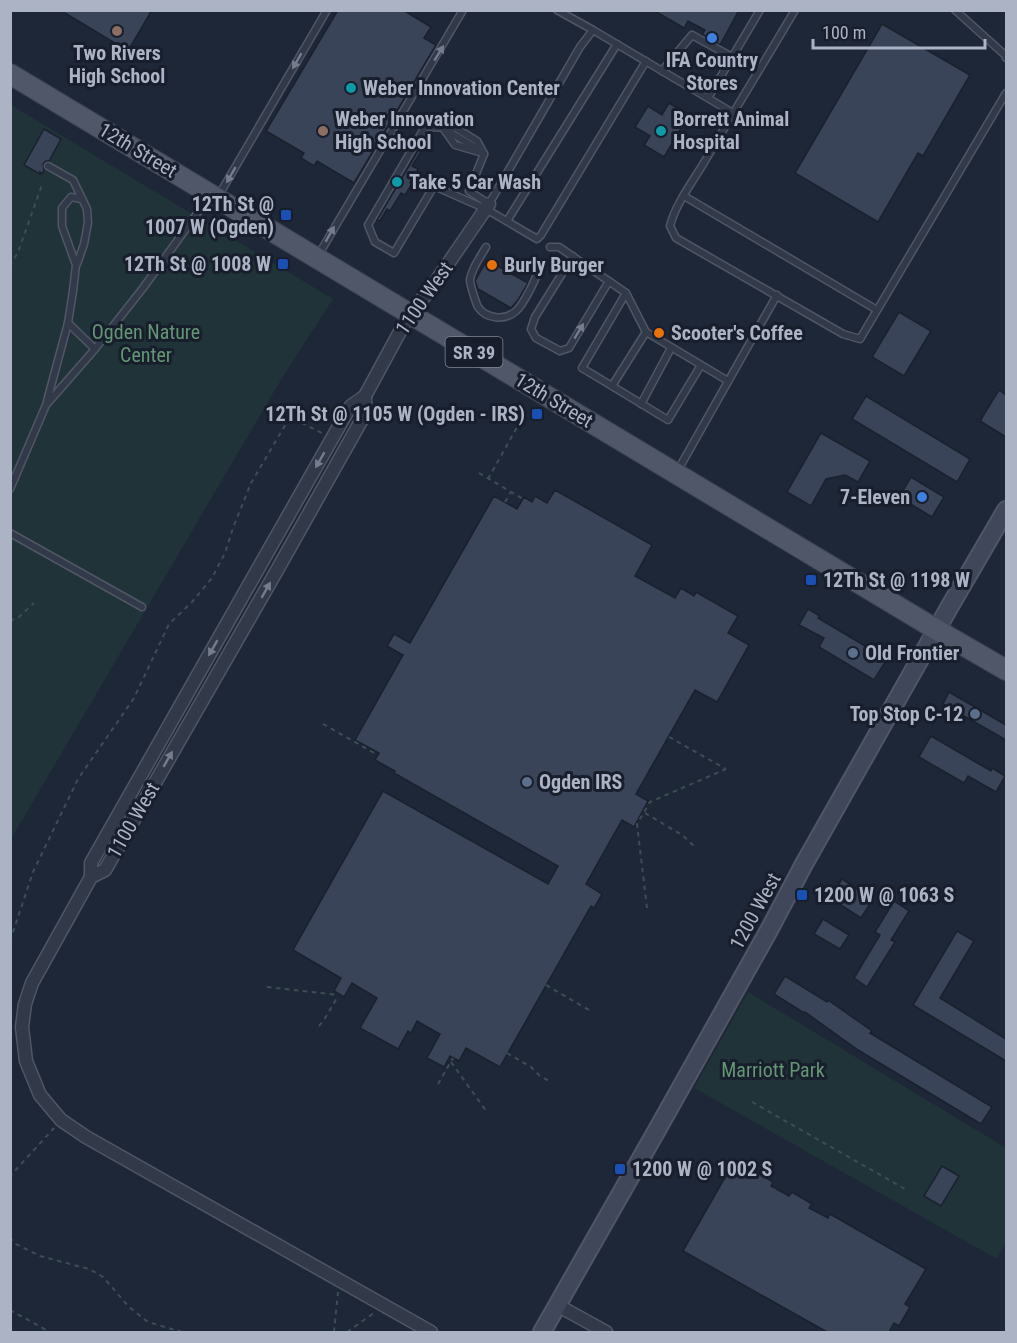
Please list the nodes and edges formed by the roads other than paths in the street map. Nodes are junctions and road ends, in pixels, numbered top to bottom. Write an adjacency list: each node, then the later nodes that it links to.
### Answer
1 (327, 10): 20 (lane, one-way to 20)
2 (463, 10): 28 (lane, one-way to 2)
3 (557, 10): 7 (lane)
4 (760, 10): 9 (lane)
5 (795, 10): 16 (lane)
6 (955, 10): 10 (lane)
7 (592, 30): 8 (lane); 23 (lane)
8 (616, 44): 11 (lane); 24 (lane)
9 (732, 57): 12 (lane); 15 (lane)
10 (1006, 58)
11 (646, 61): 12 (lane); 24 (lane)
12 (662, 71): 15 (lane)
13 (10, 74): 20 (main road, 12th Street / SR 39)
14 (1006, 93): 34 (lane)
15 (708, 98): 16 (lane)
16 (733, 113): 21 (lane)
17 (443, 128): 18 (lane); 18 (lane); 23 (lane)
18 (484, 154): 23 (lane)
19 (48, 166): 22 (lane)
20 (214, 196): 28 (main road, 12th Street / SR 39); 39 (lane)
21 (684, 196): 33 (lane); 34 (lane)
22 (82, 199): 29 (lane); 29 (lane)
23 (488, 206): 24 (lane); 35 (street, 1100 West)
24 (507, 221)
25 (486, 246): 30 (lane)
26 (550, 247): 27 (lane)
27 (573, 256): 31 (lane); 31 (lane, one-way to 31)
28 (317, 257): 35 (main road, 12th Street / SR 39)
29 (76, 265): 36 (lane)
30 (540, 266)
31 (609, 281): 32 (lane)
32 (626, 293): 37 (lane); 42 (lane)
33 (777, 296): 34 (lane); 41 (lane)
34 (877, 310)
35 (410, 313): 43 (street, 1100 West); 48 (main road, 12th Street / SR 39)
36 (68, 323): 39 (lane); 45 (lane)
37 (646, 332): 38 (lane); 42 (lane)
38 (671, 348): 40 (lane); 44 (lane)
39 (96, 349): 45 (lane)
40 (700, 365): 41 (lane); 44 (lane)
41 (728, 381): 48 (lane)
42 (612, 386): 44 (lane)
43 (365, 396): 46 (street, 1100 West); 47 (street, 1100 West)
44 (641, 404)
45 (46, 405): 49 (lane)
46 (334, 436): 47 (street); 55 (street, 1100 West, one-way to 55)
47 (349, 443): 55 (street, 1100 West, one-way to 47)
48 (676, 473): 53 (main road, 12th Street / SR 39)
49 (10, 489)
50 (1006, 510): 53 (street, 1200 West)
51 (10, 533): 52 (lane)
52 (142, 608)
53 (937, 630): 54 (main road, 12th Street / SR 39); 56 (street, 1200 West)
54 (1006, 670)
55 (92, 877): 57 (street)
56 (557, 1305): 58 (street, 1200 West); 59 (street)
57 (431, 1332)
58 (542, 1332)
59 (606, 1332)

